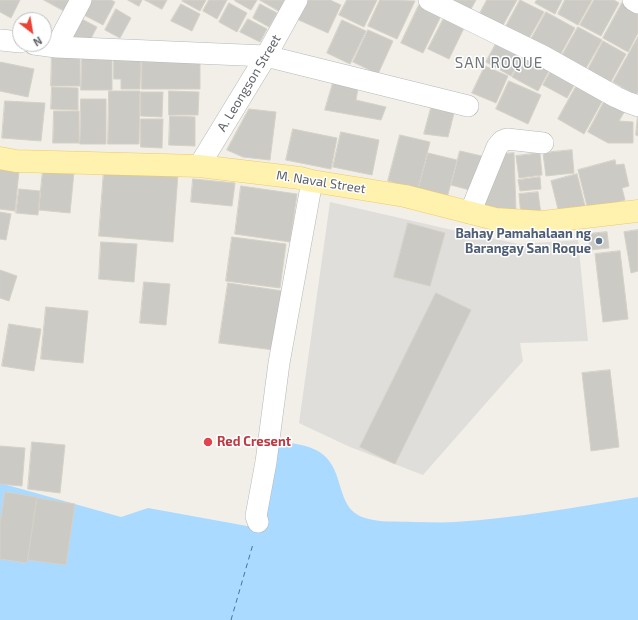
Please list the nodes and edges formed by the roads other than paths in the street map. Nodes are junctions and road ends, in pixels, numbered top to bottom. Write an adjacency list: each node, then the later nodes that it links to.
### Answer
1 (81, 0): 9 (street)
2 (297, 0): 10 (street, A. Leongson Street)
3 (430, 0): 12 (street)
4 (633, 0): 5 (street)
5 (638, 3)
6 (0, 40): 7 (street)
7 (12, 41)
8 (52, 46): 9 (street)
9 (56, 47): 10 (street)
10 (266, 56): 11 (street); 15 (street, A. Leongson Street)
11 (468, 106)
12 (638, 106)
13 (544, 143): 18 (street)
14 (0, 158): 15 (main road, M. Naval Street)
15 (198, 166): 16 (main road, M. Naval Street)
16 (312, 181): 18 (main road, M. Naval Street); 19 (street)
17 (638, 211): 18 (main road, M. Naval Street)
18 (470, 213)
19 (258, 522)

